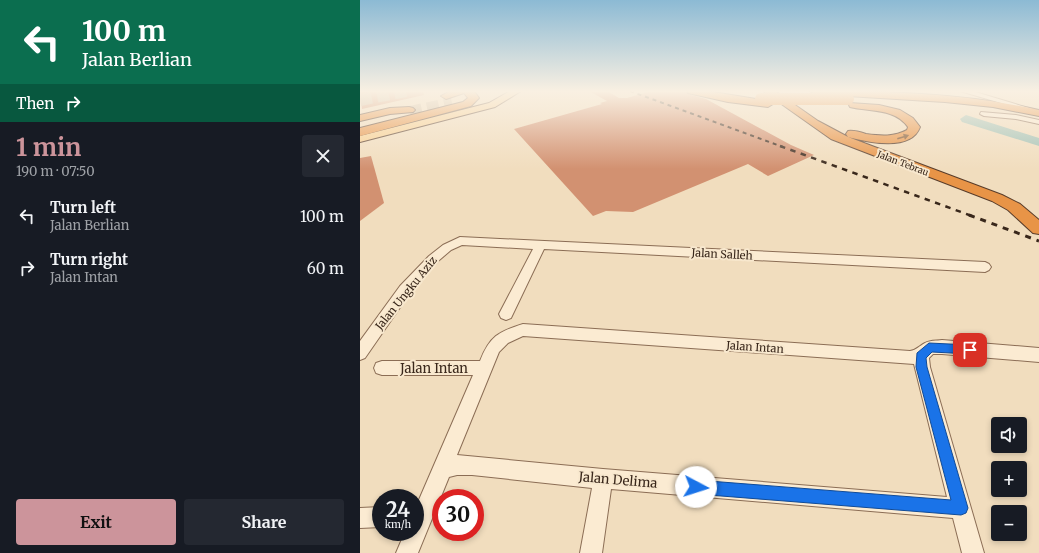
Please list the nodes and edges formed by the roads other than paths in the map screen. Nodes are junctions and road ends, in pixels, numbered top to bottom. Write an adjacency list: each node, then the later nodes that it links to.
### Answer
1 (377, 117): 8 (highway)
2 (388, 117): 9 (highway)
3 (421, 117): 11 (highway)
4 (433, 117): 12 (main road)
5 (804, 117): 13 (highway, Jalan Tebrau)
6 (812, 117): 10 (highway, Jalan Tebrau)
7 (903, 117): 10 (highway, one-way to 7)
8 (360, 123)
9 (360, 128)
10 (837, 130): 13 (highway, Jalan Tebrau)
11 (360, 132)
12 (360, 138)
13 (1039, 225)
14 (460, 241): 15 (street, Jalan Salleh); 18 (street, Jalan Ungku Aziz)
15 (541, 244): 16 (street, Jalan Salleh); 17 (street)
16 (985, 267)
17 (506, 314)
18 (360, 353)
19 (1039, 355): 20 (street, Jalan Intan)
20 (921, 356): 22 (street, Jalan Intan); 26 (street)
21 (382, 368): 22 (street, Jalan Intan)
22 (485, 368): 23 (street, Jalan Intan)
23 (443, 469): 24 (street, Jalan Delima); 25 (street, Jalan Intan)
24 (603, 479): 26 (street, Jalan Delima); 31 (street)
25 (424, 507)
26 (961, 508): 32 (street)
27 (372, 517): 28 (street)
28 (360, 518)
29 (412, 541): 30 (street, Jalan Intan)
30 (408, 553)
31 (591, 553)
32 (973, 553)

